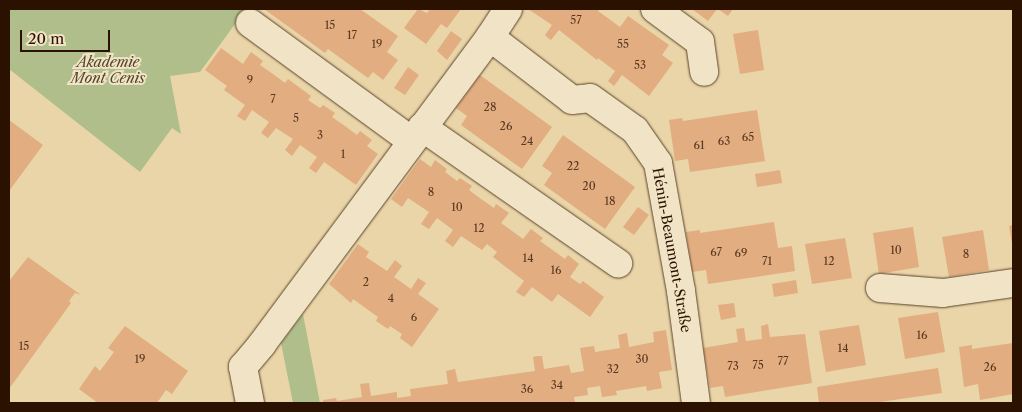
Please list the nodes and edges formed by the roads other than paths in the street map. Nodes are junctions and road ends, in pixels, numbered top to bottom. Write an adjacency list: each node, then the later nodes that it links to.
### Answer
1 (508, 9): 4 (street)
2 (655, 9): 5 (street)
3 (250, 24): 6 (street)
4 (490, 36): 6 (street); 11 (street, Hénin-Beaumont-Straße)
5 (704, 72)
6 (417, 134): 7 (street); 10 (street)
7 (618, 263)
8 (1013, 283): 9 (street)
9 (880, 288)
10 (250, 403)
11 (696, 403)

